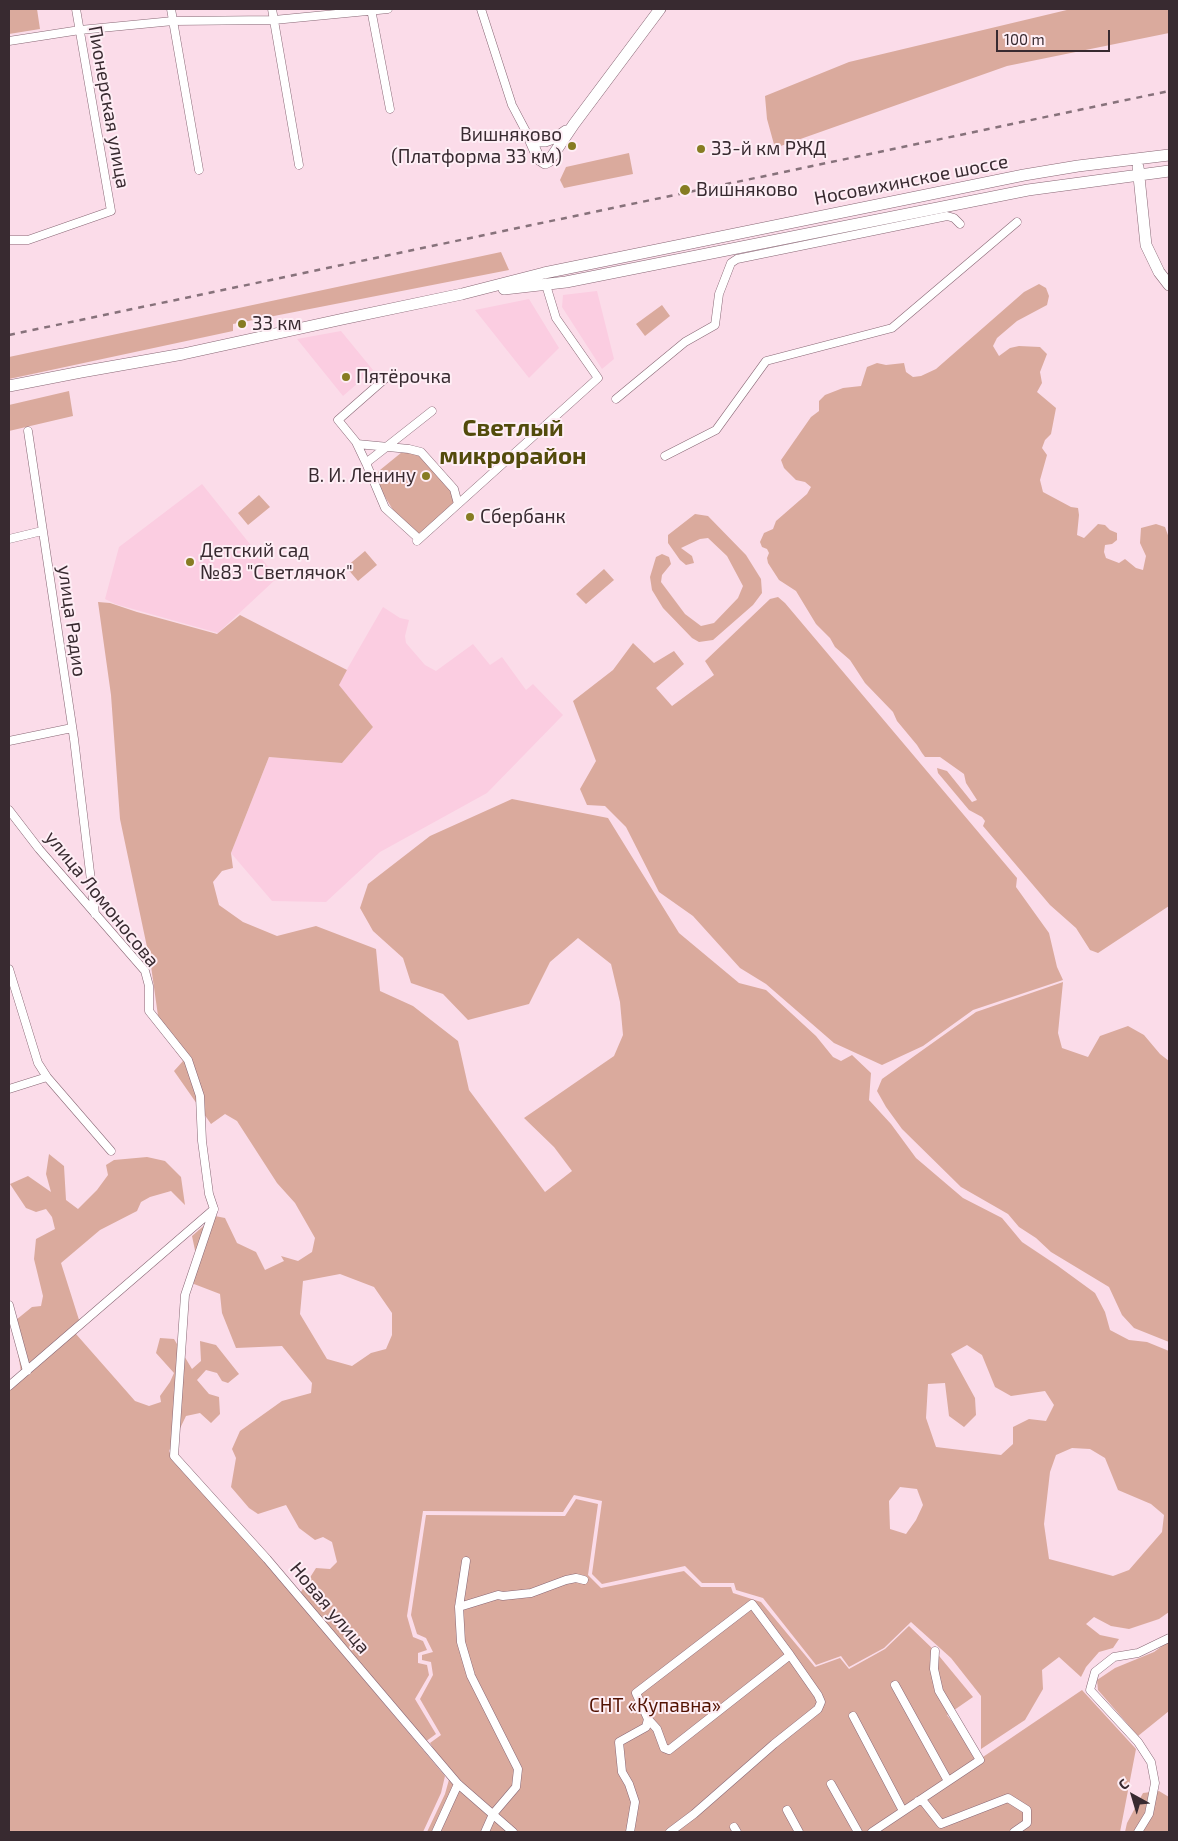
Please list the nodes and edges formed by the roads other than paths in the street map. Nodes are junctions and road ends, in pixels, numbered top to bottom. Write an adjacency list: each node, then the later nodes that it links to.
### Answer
1 (76, 9): 10 (street, Пионерская улица)
2 (171, 9): 9 (street)
3 (272, 9): 8 (street)
4 (371, 9): 5 (street); 8 (street); 12 (street)
5 (388, 9)
6 (481, 9): 14 (street)
7 (660, 9): 13 (main road)
8 (274, 20): 9 (street); 17 (street)
9 (173, 22): 10 (street); 18 (street)
10 (80, 30): 11 (street); 23 (street, Пионерская улица)
11 (9, 41)
12 (390, 109)
13 (574, 124): 14 (main road); 14 (main road)
14 (530, 141)
15 (1169, 155): 16 (main road, Носовихинское шоссе)
16 (1138, 158): 20 (main road); 24 (main road, Носовихинское шоссе)
17 (299, 164)
18 (199, 170)
19 (1169, 171): 20 (main road, Носовихинское шоссе)
20 (1139, 174): 24 (main road, Носовихинское шоссе); 25 (main road)
21 (1017, 222): 33 (street)
22 (960, 224): 28 (street)
23 (9, 240)
24 (545, 279): 27 (main road, Носовихинское шоссе); 35 (street)
25 (1169, 285)
26 (388, 377): 31 (street)
27 (9, 386)
28 (616, 399)
29 (432, 411): 32 (street)
30 (28, 431): 36 (street, улица Радио)
31 (357, 444): 32 (street); 34 (street)
32 (388, 447): 34 (street); 35 (street)
33 (665, 456)
34 (366, 463): 35 (street)
35 (458, 504)
36 (42, 531): 37 (street); 38 (street, улица Радио)
37 (9, 538)
38 (72, 728): 39 (street); 41 (street, улица Радио)
39 (9, 741)
40 (10, 814): 41 (street, улица Ломоносова)
41 (95, 914): 46 (street, улица Ломоносова)
42 (9, 969): 43 (street)
43 (47, 1077): 44 (street); 45 (street)
44 (9, 1089)
45 (110, 1152)
46 (214, 1209): 49 (street); 61 (street, Новая улица)
47 (9, 1306): 48 (street)
48 (12, 1330): 49 (street)
49 (27, 1371): 50 (street)
50 (9, 1386)
51 (466, 1561): 53 (street)
52 (584, 1580): 53 (street)
53 (459, 1607): 66 (street)
54 (1169, 1638): 76 (street)
55 (935, 1651): 60 (street)
56 (790, 1655): 59 (street); 59 (street); 71 (street)
57 (895, 1685): 60 (street)
58 (853, 1716): 65 (street)
59 (648, 1719): 70 (street)
60 (948, 1781): 63 (street)
61 (458, 1784): 66 (street, Новая улица); 67 (street)
62 (831, 1784): 73 (street)
63 (918, 1801): 65 (street); 75 (street)
64 (787, 1810): 72 (street)
65 (903, 1811): 74 (street)
66 (493, 1814): 68 (street); 69 (street, Новая улица)
67 (436, 1832)
68 (485, 1832)
69 (513, 1832)
70 (630, 1832)
71 (670, 1832)
72 (799, 1832)
73 (858, 1832)
74 (872, 1832)
75 (1014, 1832)
76 (1138, 1832)

